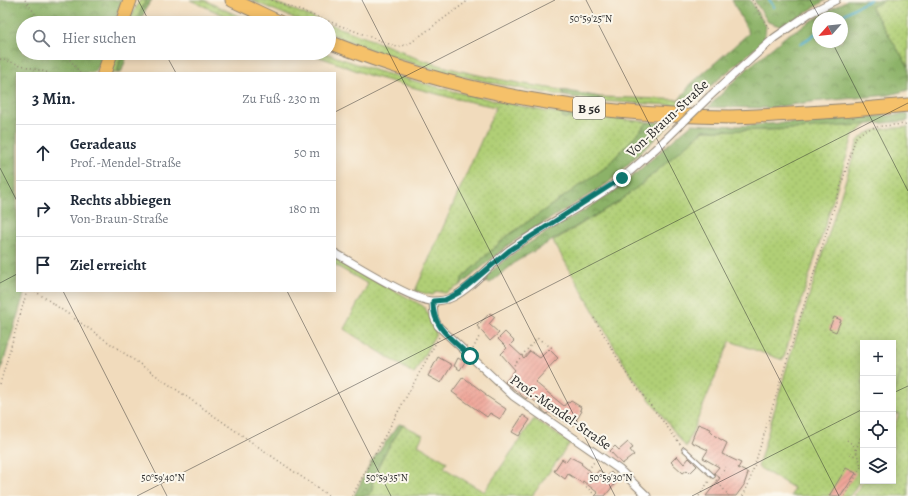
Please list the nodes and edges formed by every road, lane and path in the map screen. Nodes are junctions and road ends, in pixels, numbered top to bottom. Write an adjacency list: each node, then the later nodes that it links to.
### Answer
1 (25, 0): 8 (path)
2 (232, 0): 10 (highway)
3 (272, 0): 11 (path)
4 (469, 0): 12 (path)
5 (752, 0): 13 (path)
6 (836, 0): 13 (street, Von-Braun-Straße)
7 (131, 1): 9 (highway)
8 (37, 16)
9 (125, 16)
10 (266, 16)
11 (315, 16)
12 (336, 24)
13 (774, 38): 28 (street, Von-Braun-Straße, bridge)
14 (336, 45): 23 (highway, B 56)
15 (0, 59): 18 (path)
16 (70, 60): 19 (path)
17 (109, 60): 20 (highway)
18 (46, 72)
19 (79, 72)
20 (104, 72)
21 (908, 97): 23 (highway)
22 (908, 105): 23 (highway, B 56)
23 (875, 109)
24 (908, 124): 54 (path)
25 (336, 254): 28 (street)
26 (27, 292): 35 (path)
27 (36, 292): 49 (path)
28 (433, 301): 30 (street, Prof.-Mendel-Straße)
29 (594, 318): 38 (path)
30 (443, 330): 33 (street, Prof.-Mendel-Straße); 50 (path)
31 (480, 335): 33 (path)
32 (554, 349): 34 (path)
33 (470, 356): 40 (street, Prof.-Mendel-Straße)
34 (514, 365)
35 (0, 384)
36 (847, 440): 39 (path)
37 (860, 440): 39 (path)
38 (684, 449): 45 (lane)
39 (856, 451): 42 (path)
40 (599, 454): 44 (path); 51 (street, Prof.-Mendel-Straße)
41 (850, 454): 42 (path)
42 (859, 457): 55 (path)
43 (726, 466): 46 (path)
44 (586, 473)
45 (713, 476): 46 (path); 52 (path)
46 (717, 481): 53 (path)
47 (583, 484): 48 (path)
48 (594, 494)
49 (329, 496)
50 (352, 496)
51 (647, 496)
52 (699, 496)
53 (729, 496)
54 (743, 496)
55 (845, 496)

